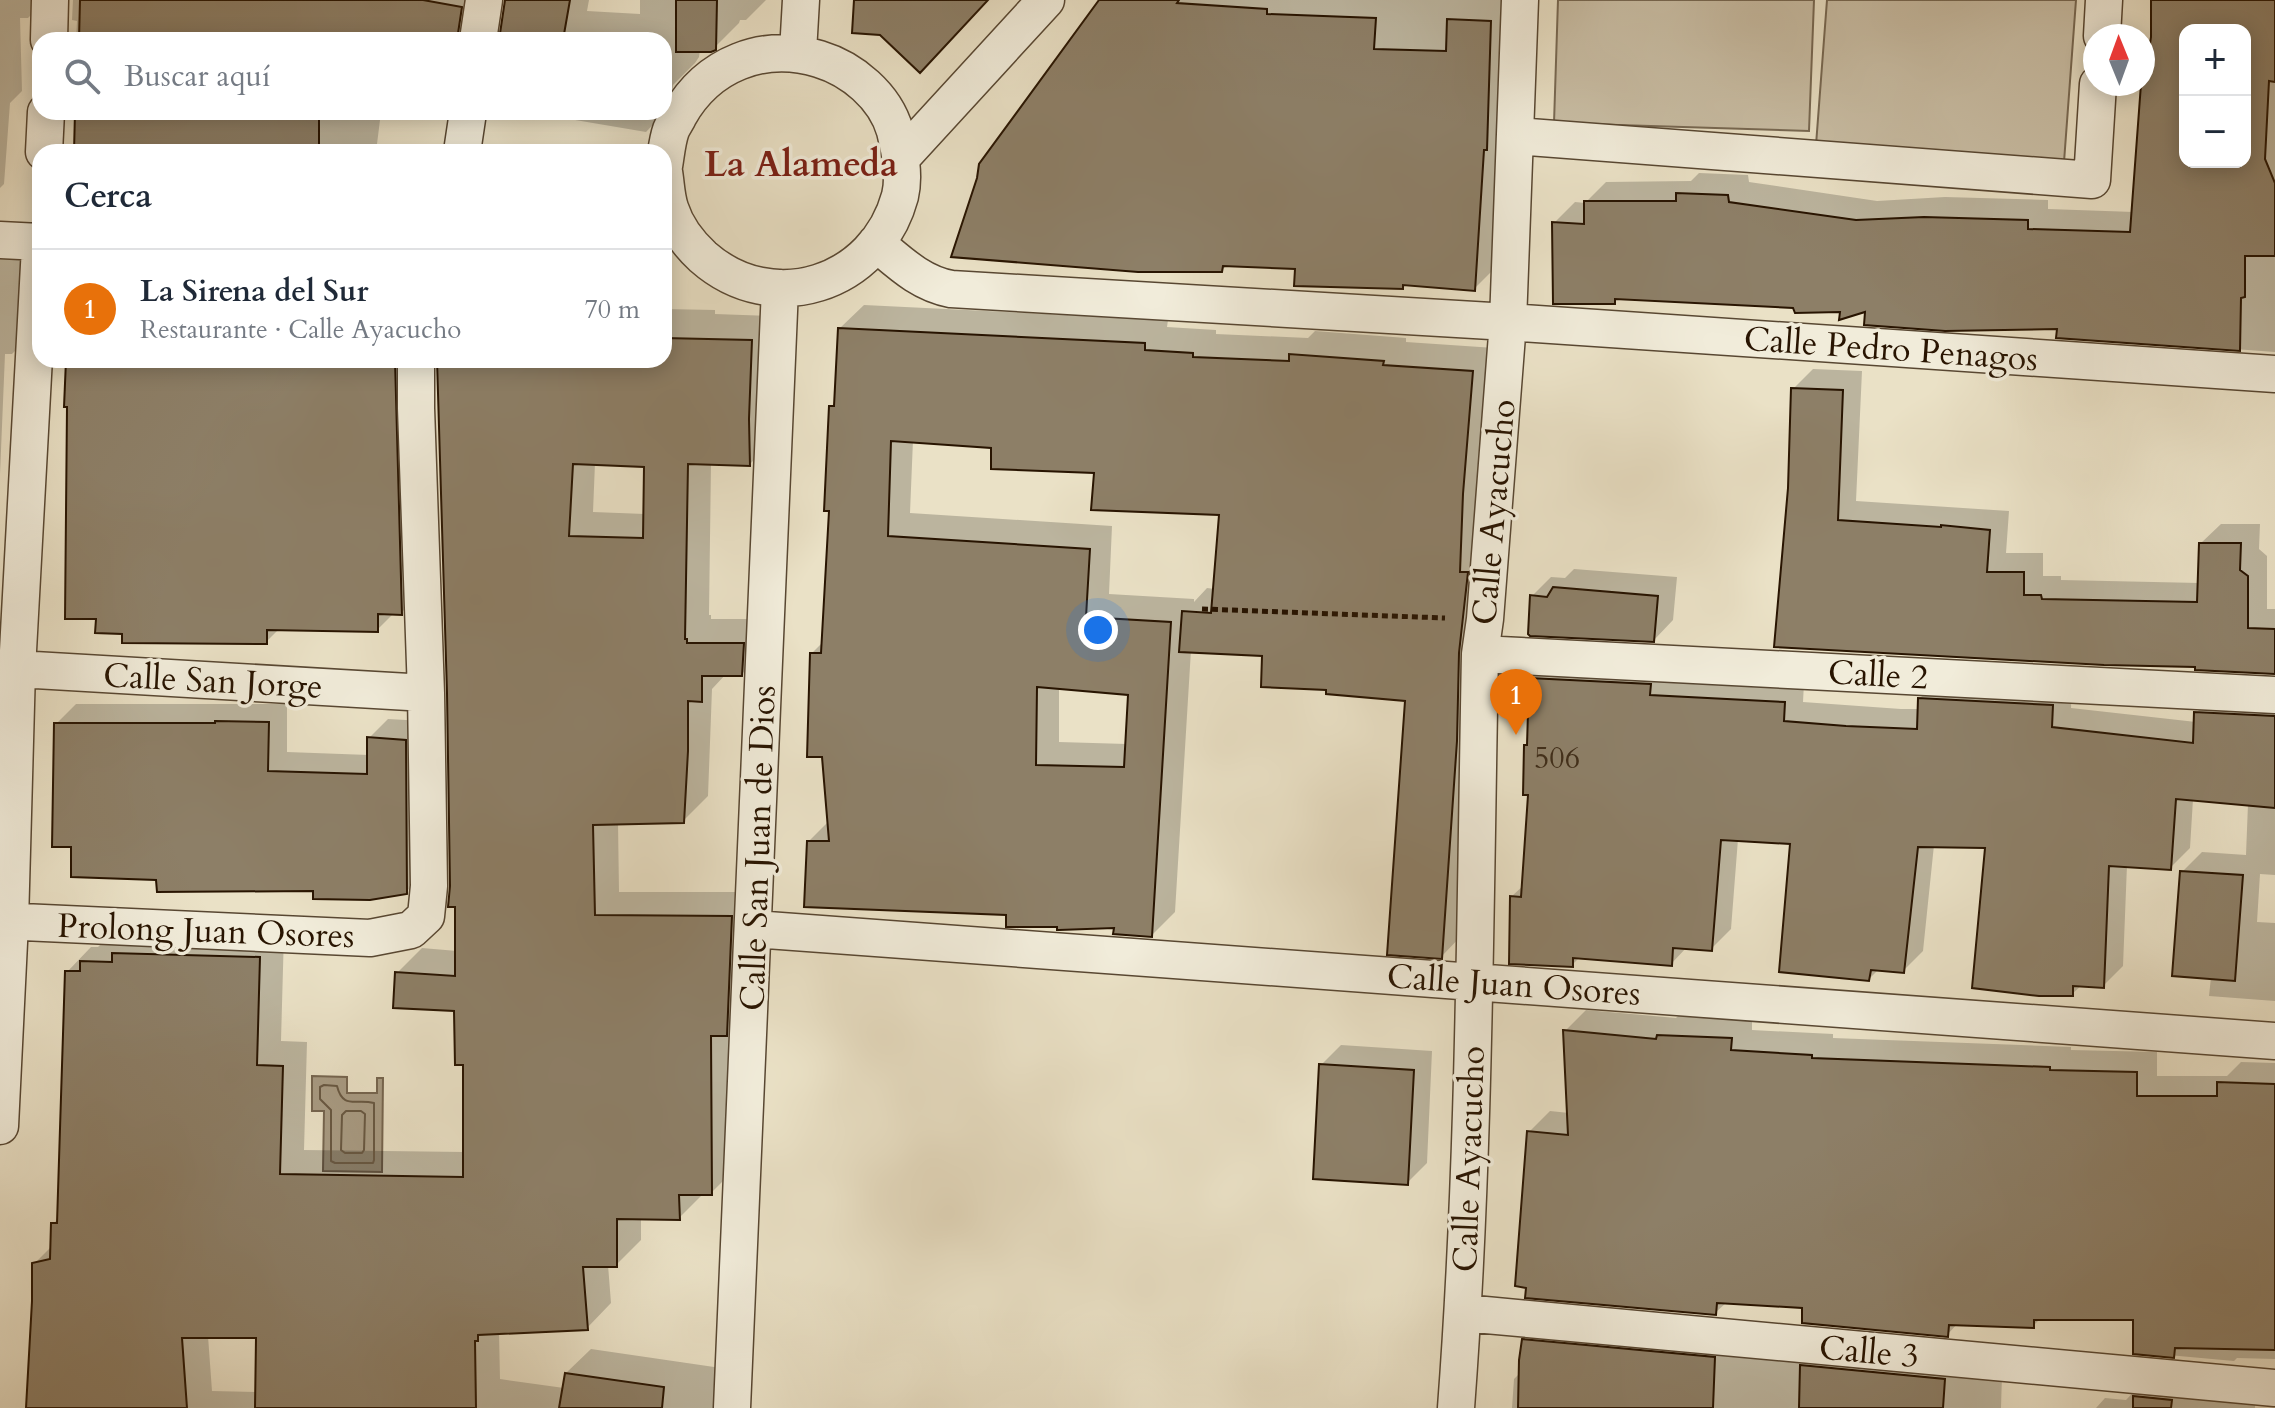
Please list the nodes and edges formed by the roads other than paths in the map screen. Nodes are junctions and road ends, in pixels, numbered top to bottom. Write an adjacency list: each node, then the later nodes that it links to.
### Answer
1 (50, 0): 8 (street)
2 (484, 0): 9 (street)
3 (801, 0): 10 (street)
4 (1046, 0): 18 (street)
5 (1520, 0): 14 (street, Calle Ayacucho)
6 (2104, 0): 7 (street)
7 (2103, 24)
8 (49, 32)
9 (479, 32)
10 (798, 52): 17 (street); 18 (street)
11 (2097, 96): 14 (street)
12 (46, 120): 15 (street)
13 (467, 120): 16 (street)
14 (1516, 136): 25 (street, Calle Ayacucho)
15 (44, 144)
16 (463, 144)
17 (668, 144)
18 (902, 157): 22 (street)
19 (672, 222): 23 (street)
20 (0, 240): 21 (street)
21 (32, 243)
22 (876, 243): 24 (street); 25 (street, Calle Pedro Penagos)
23 (676, 248): 24 (street)
24 (780, 288): 34 (street, Calle San Juan de Dios)
25 (1508, 322): 28 (street, Calle Pedro Penagos); 29 (street, Calle Ayacucho)
26 (32, 354): 30 (street)
27 (416, 368): 31 (street)
28 (2275, 374)
29 (1483, 636): 32 (street, Calle 2); 35 (street, Calle Ayacucho)
30 (9, 669): 31 (street, Calle San Jorge); 33 (street)
31 (426, 693): 33 (street, Prolong Juan Osores)
32 (2275, 695)
33 (5, 922): 37 (street)
34 (753, 929): 35 (street, Calle Juan Osores); 40 (street, Calle San Juan de Dios)
35 (1474, 981): 36 (street, Calle Juan Osores); 38 (street, Calle Ayacucho)
36 (2275, 1041)
37 (0, 1126)
38 (1464, 1313): 39 (street, Calle 3); 41 (street, Calle Ayacucho)
39 (2275, 1388)
40 (732, 1408)
41 (1456, 1408)

